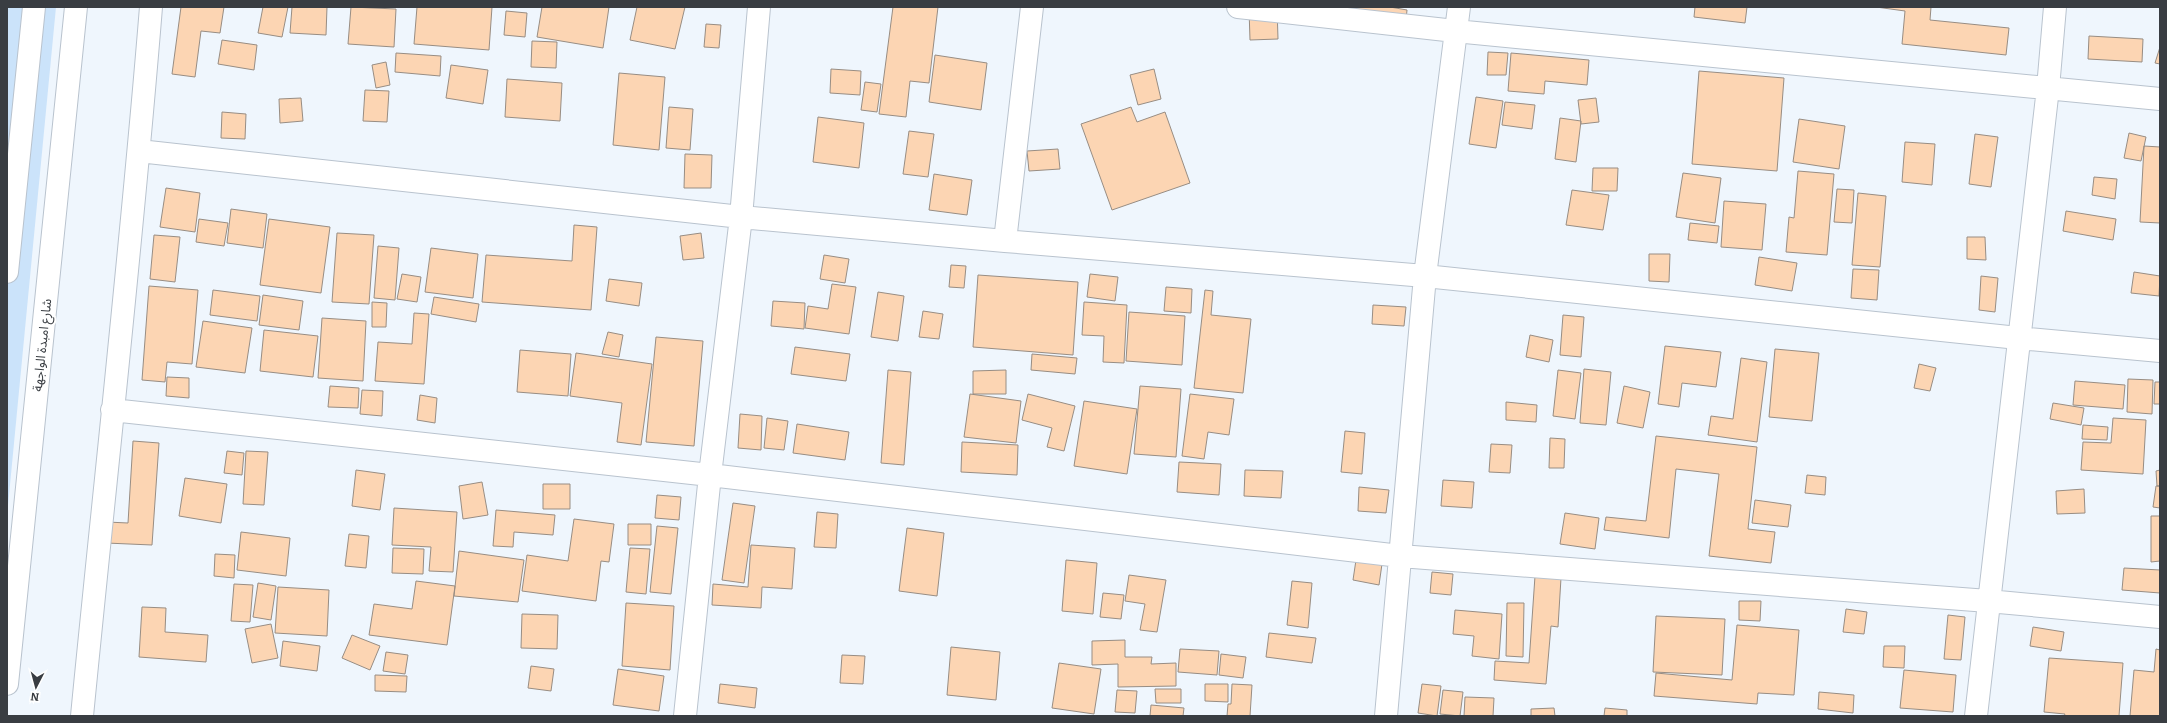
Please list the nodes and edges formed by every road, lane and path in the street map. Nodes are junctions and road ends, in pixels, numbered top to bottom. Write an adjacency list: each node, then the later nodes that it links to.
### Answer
1 (34, 7): 15 (street)
2 (76, 7): 24 (street, شارع امبدة الواجهة)
3 (151, 7): 12 (street)
4 (759, 7): 13 (street)
5 (1032, 7): 14 (street)
6 (1238, 7): 9 (street)
7 (1459, 7): 9 (street)
8 (2055, 7): 10 (street)
9 (1455, 31): 10 (street); 16 (street)
10 (2048, 88): 11 (street); 17 (street)
11 (2160, 99)
12 (139, 151): 13 (street); 19 (street)
13 (741, 217): 14 (street); 20 (street)
14 (1004, 242): 16 (street)
15 (7, 272)
16 (1425, 276): 17 (street); 21 (street)
17 (2018, 338): 18 (street); 22 (street)
18 (2160, 351)
19 (112, 410): 20 (street); 25 (street)
20 (710, 476): 21 (street); 26 (street)
21 (1400, 556): 22 (street); 27 (street)
22 (1988, 601): 23 (street); 28 (street)
23 (2160, 616)
24 (7, 684)
25 (82, 716)
26 (685, 716)
27 (1386, 716)
28 (1976, 716)

